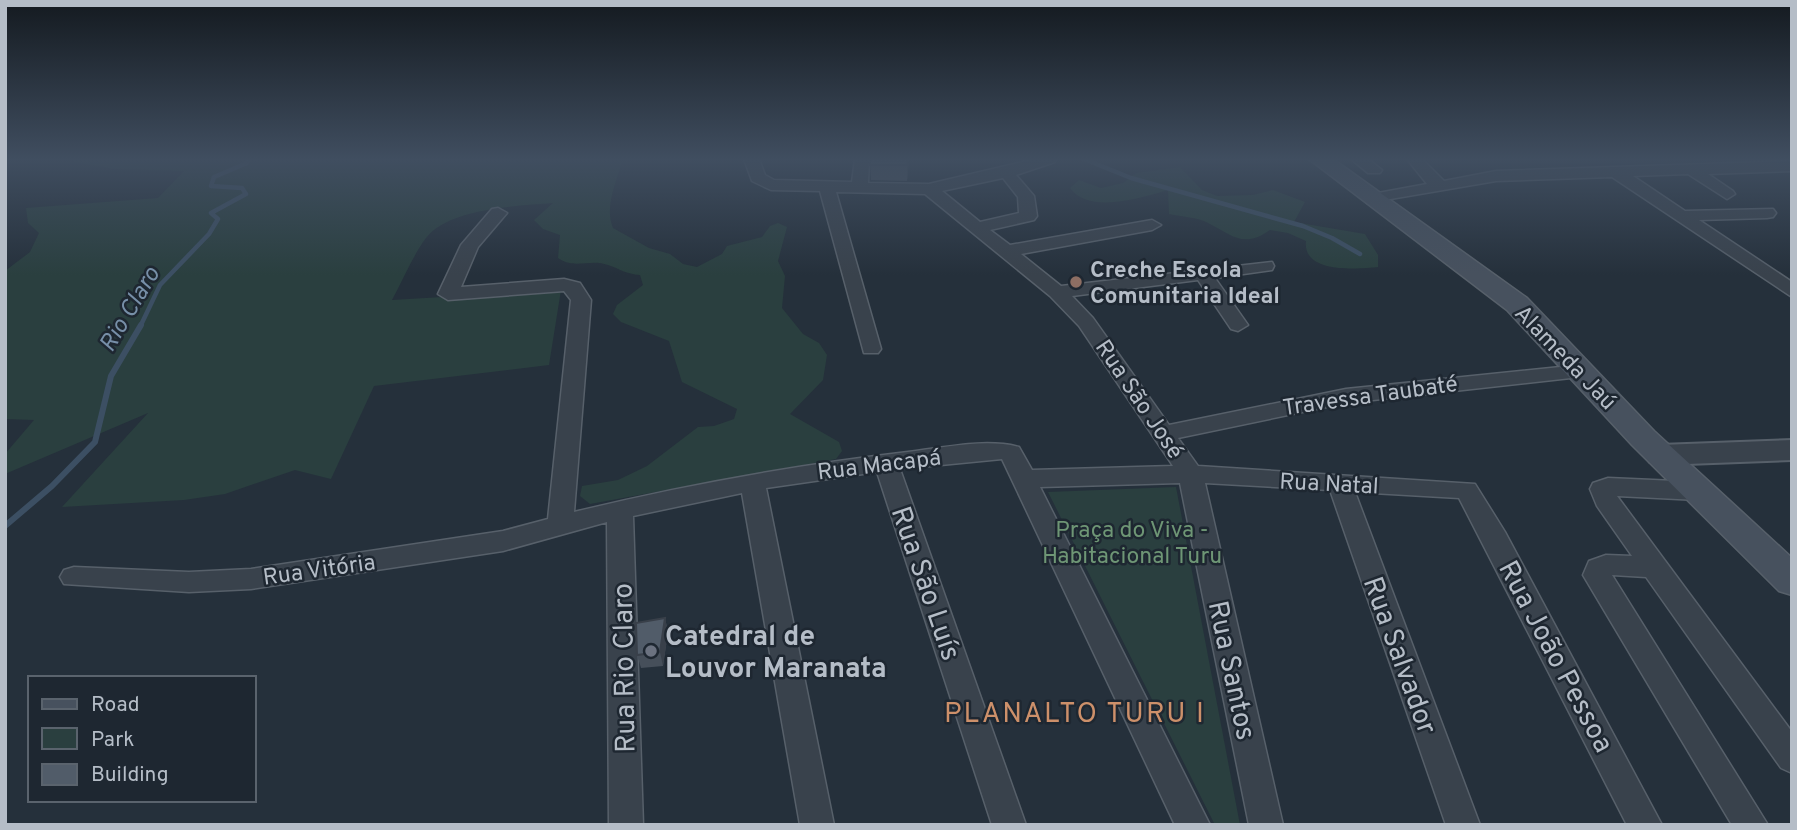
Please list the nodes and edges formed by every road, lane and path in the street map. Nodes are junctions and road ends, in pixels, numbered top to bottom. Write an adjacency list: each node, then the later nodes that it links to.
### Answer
1 (830, 198): 18 (street)
2 (939, 198): 11 (street, Rua São José)
3 (1026, 198): 11 (street)
4 (1380, 198): 6 (street)
5 (1653, 198): 9 (street)
6 (1373, 199): 19 (main road, Alameda Jaú)
7 (498, 213): 31 (street)
8 (1767, 213): 9 (street)
9 (1680, 216): 15 (street)
10 (1152, 225): 12 (street)
11 (975, 228): 12 (street, Rua São José)
12 (1004, 252): 16 (street, Rua São José)
13 (1265, 266): 14 (street)
14 (1203, 274): 16 (street); 17 (street)
15 (1792, 291)
16 (1057, 292): 20 (street, Rua São José)
17 (1238, 325)
18 (871, 349)
19 (1580, 371): 20 (street, Travessa Taubaté); 22 (main road, Alameda Jaú)
20 (1161, 434): 24 (street, Rua São José)
21 (1792, 450): 22 (street)
22 (1660, 455): 29 (main road, Alameda Jaú)
23 (885, 461): 25 (street, Rua Macapá); 26 (street, Rua Macapá); 38 (street, Rua São Luís)
24 (1191, 474): 25 (street); 27 (street, Rua Natal); 40 (street, Rua Santos)
25 (1023, 479): 39 (street)
26 (752, 482): 30 (street, Rua Vitória); 37 (street)
27 (1340, 484): 28 (street, Rua Natal); 41 (street, Rua Salvador)
28 (1466, 490): 42 (street, Rua João Pessoa)
29 (1698, 491): 32 (street); 34 (main road, Alameda Jaú)
30 (620, 511): 31 (street, Rua Vitória); 36 (street, Rua Rio Claro)
31 (560, 525): 33 (street, Rua Vitória)
32 (1654, 567): 35 (street); 43 (street)
33 (74, 577)
34 (1792, 581)
35 (1792, 758)
36 (626, 825)
37 (817, 825)
38 (1009, 825)
39 (1193, 825)
40 (1266, 825)
41 (1463, 825)
42 (1645, 825)
43 (1751, 825)

